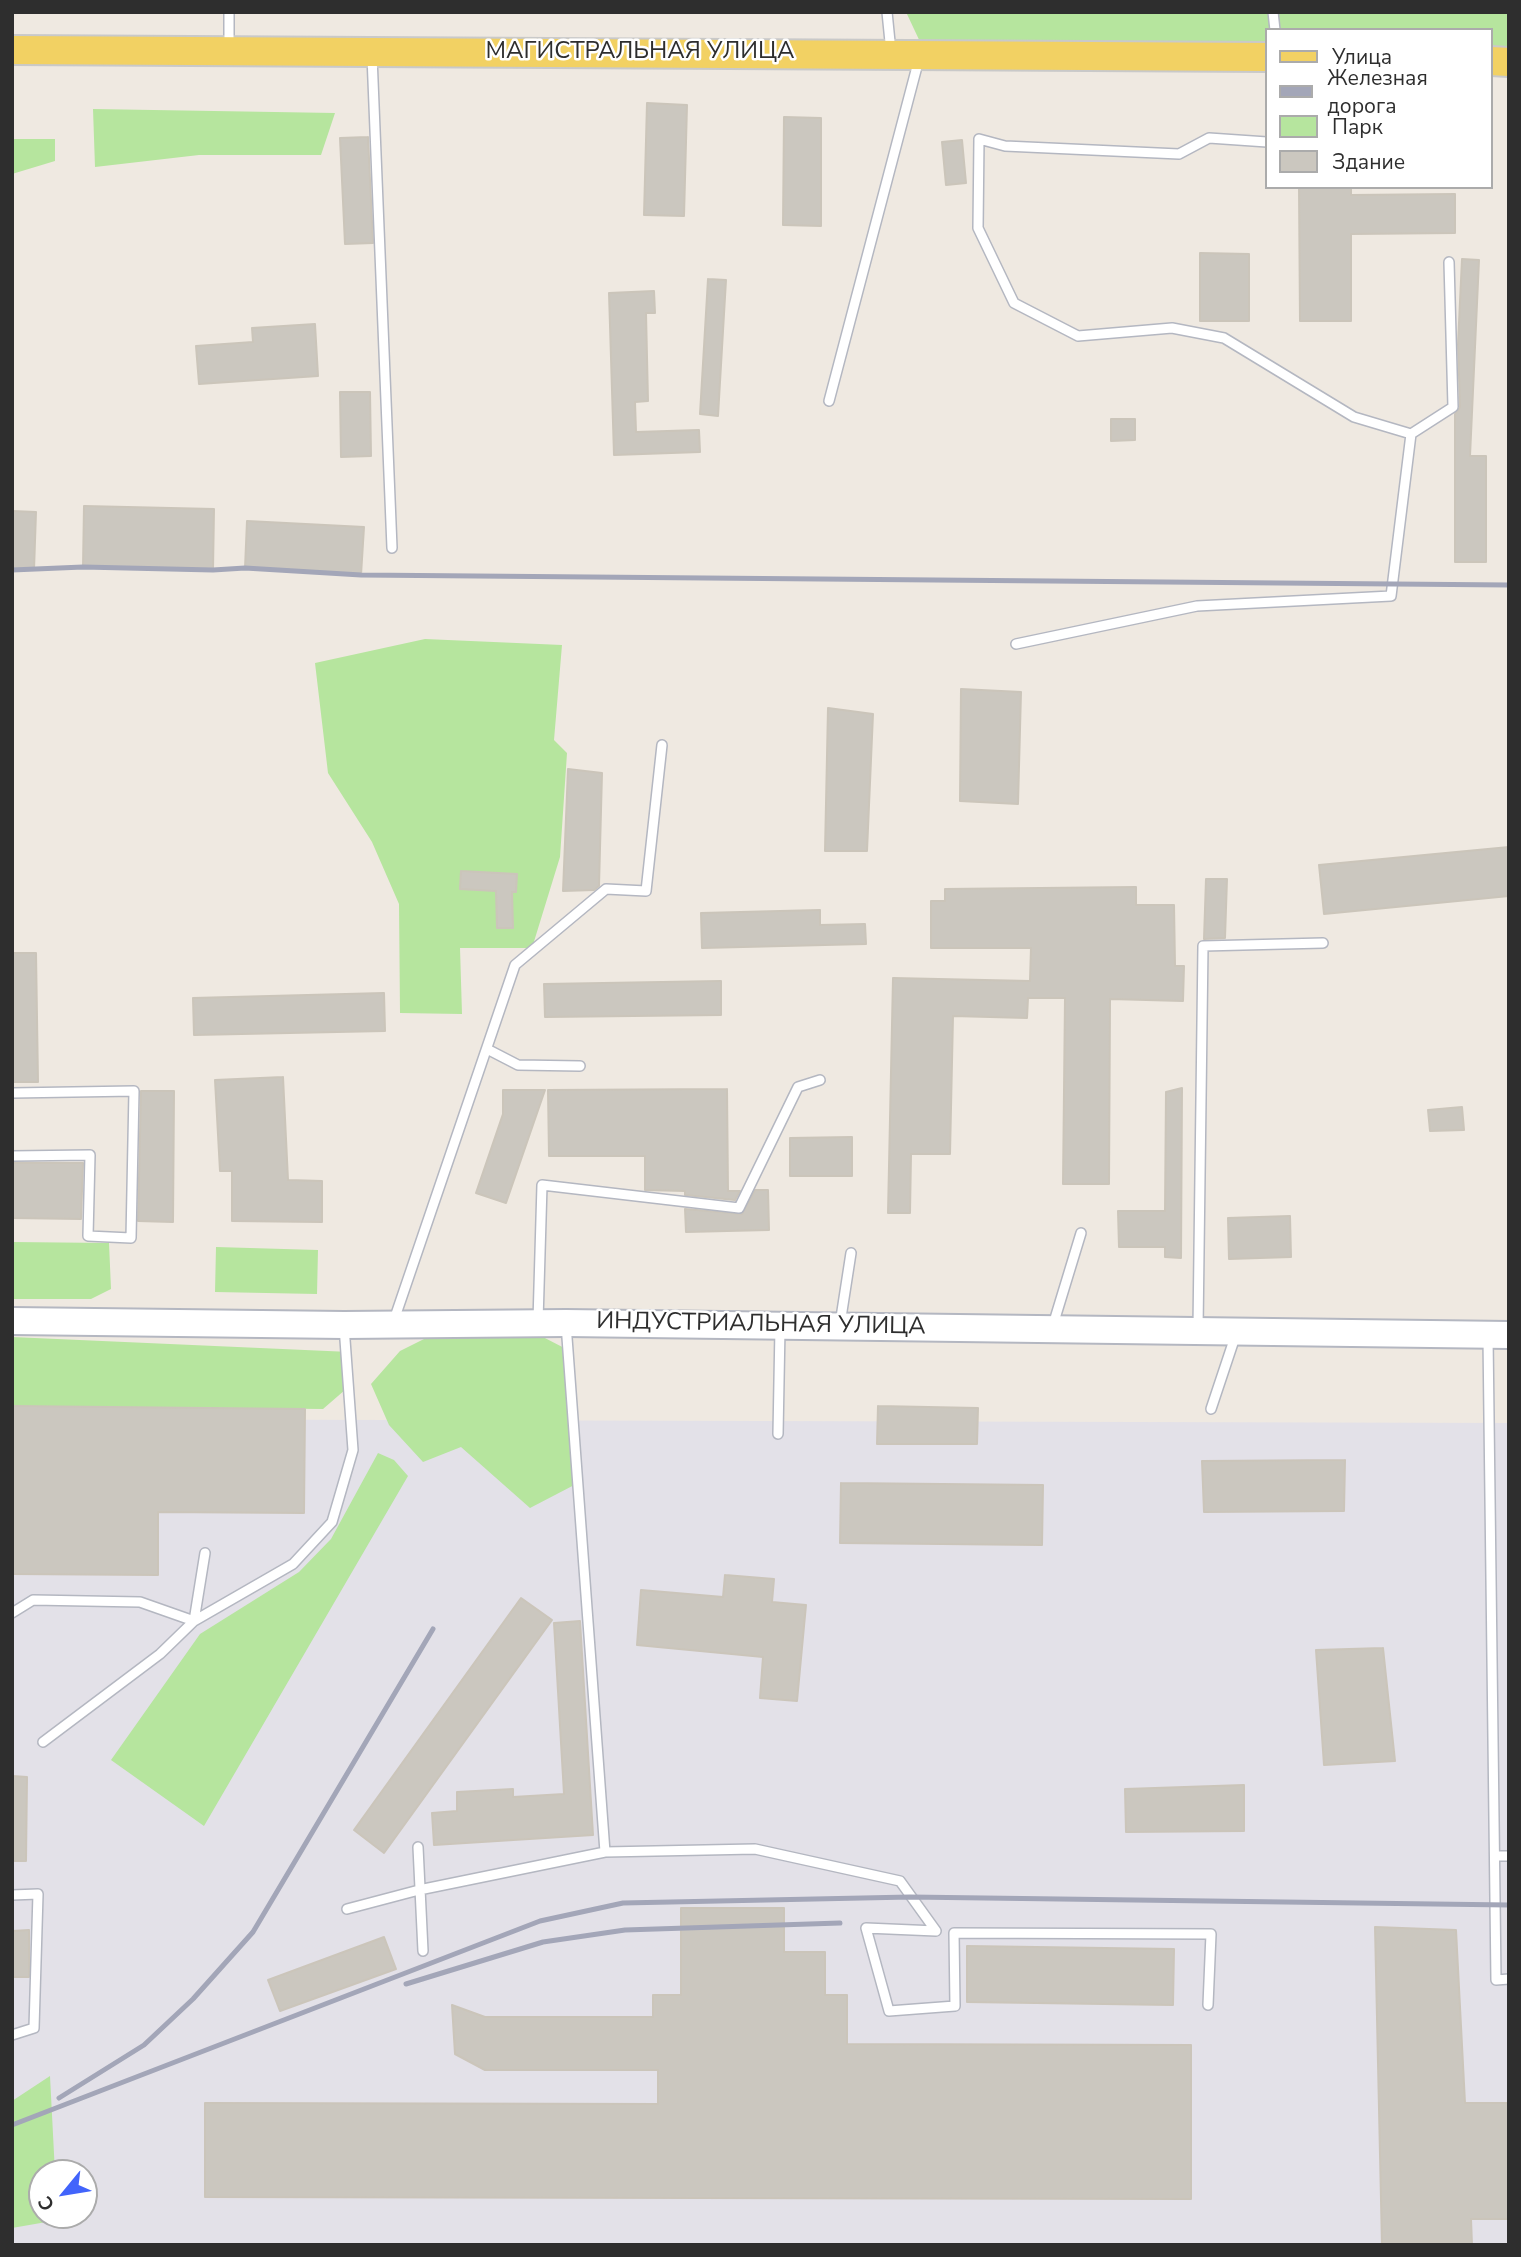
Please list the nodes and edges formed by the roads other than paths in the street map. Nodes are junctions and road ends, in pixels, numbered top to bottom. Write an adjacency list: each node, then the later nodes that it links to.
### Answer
1 (229, 12): 4 (lane)
2 (887, 12): 6 (lane)
3 (12, 50): 4 (main road, МАГИСТРАЛЬНАЯ УЛИЦА)
4 (229, 50): 5 (main road, МАГИСТРАЛЬНАЯ УЛИЦА)
5 (372, 50): 6 (main road, МАГИСТРАЛЬНАЯ УЛИЦА); 13 (lane)
6 (891, 54): 7 (main road, МАГИСТРАЛЬНАЯ УЛИЦА)
7 (920, 54): 8 (main road, МАГИСТРАЛЬНАЯ УЛИЦА); 11 (lane)
8 (1266, 57)
9 (1266, 142): 12 (lane)
10 (1450, 262): 12 (lane)
11 (829, 401)
12 (1411, 434): 14 (lane)
13 (393, 548)
14 (1016, 643)
15 (662, 745): 17 (lane)
16 (1324, 943): 32 (lane)
17 (487, 1049): 18 (lane); 27 (lane)
18 (580, 1066)
19 (820, 1080): 26 (lane)
20 (12, 1094): 21 (lane)
21 (12, 1156)
22 (1081, 1233): 31 (lane)
23 (851, 1253): 30 (lane)
24 (12, 1321): 28 (main road, ИНДУСТРИАЛЬНАЯ УЛИЦА)
25 (566, 1322): 26 (main road, ИНДУСТРИАЛЬНАЯ УЛИЦА); 29 (main road, ИНДУСТРИАЛЬНАЯ УЛИЦА); 42 (lane)
26 (538, 1323): 27 (main road, ИНДУСТРИАЛЬНАЯ УЛИЦА)
27 (392, 1324): 28 (main road, ИНДУСТРИАЛЬНАЯ УЛИЦА)
28 (344, 1325): 39 (lane)
29 (780, 1326): 30 (main road, ИНДУСТРИАЛЬНАЯ УЛИЦА); 36 (lane)
30 (840, 1326): 31 (main road, ИНДУСТРИАЛЬНАЯ УЛИЦА)
31 (1052, 1329): 32 (main road, ИНДУСТРИАЛЬНАЯ УЛИЦА)
32 (1198, 1331): 33 (main road, ИНДУСТРИАЛЬНАЯ УЛИЦА)
33 (1237, 1332): 34 (main road, ИНДУСТРИАЛЬНАЯ УЛИЦА); 35 (lane)
34 (1498, 1335): 43 (lane)
35 (1211, 1409)
36 (778, 1434)
37 (205, 1553): 39 (lane)
38 (12, 1614): 39 (lane)
39 (194, 1621): 40 (lane)
40 (43, 1742)
41 (418, 1847): 45 (lane)
42 (605, 1852): 45 (lane); 50 (lane)
43 (1495, 1856): 44 (lane); 49 (lane)
44 (1509, 1856)
45 (419, 1890): 47 (lane); 48 (lane)
46 (12, 1895): 51 (lane)
47 (347, 1909)
48 (423, 1951)
49 (1509, 1979)
50 (1208, 2005)
51 (12, 2035)

